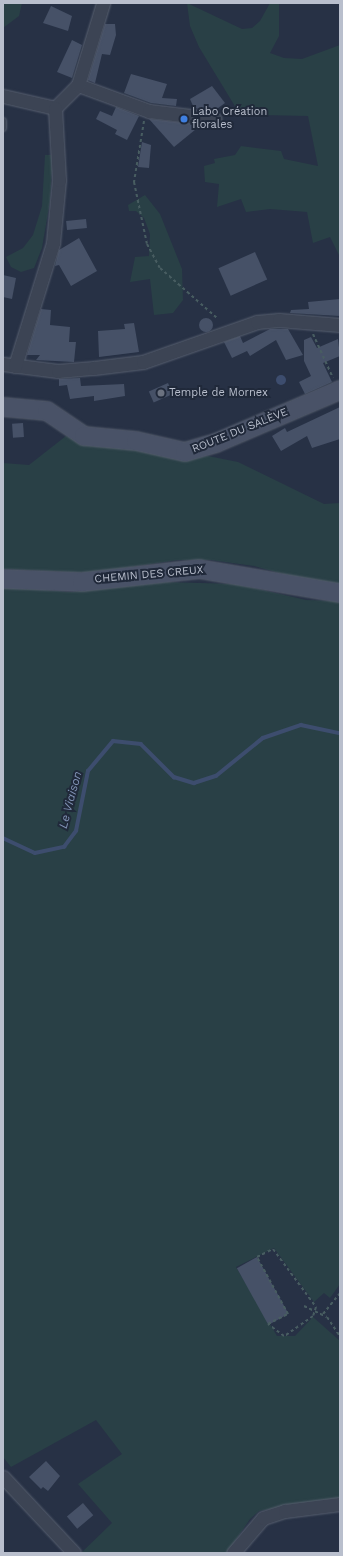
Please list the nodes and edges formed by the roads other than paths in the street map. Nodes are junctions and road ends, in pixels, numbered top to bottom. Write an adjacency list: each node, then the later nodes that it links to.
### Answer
1 (103, 3): 2 (street)
2 (78, 85): 4 (street); 5 (street)
3 (3, 96): 4 (street)
4 (55, 108): 9 (street)
5 (215, 119)
6 (3, 121): 7 (lane)
7 (3, 128)
8 (340, 325): 9 (street)
9 (9, 365)
10 (339, 391): 11 (main road, ROUTE DU SALÈVE)
11 (3, 407)
12 (3, 580): 13 (main road, CHEMIN DES CREUX)
13 (340, 593)
14 (3, 1477): 16 (street)
15 (340, 1504): 17 (street)
16 (74, 1553)
17 (233, 1553)

